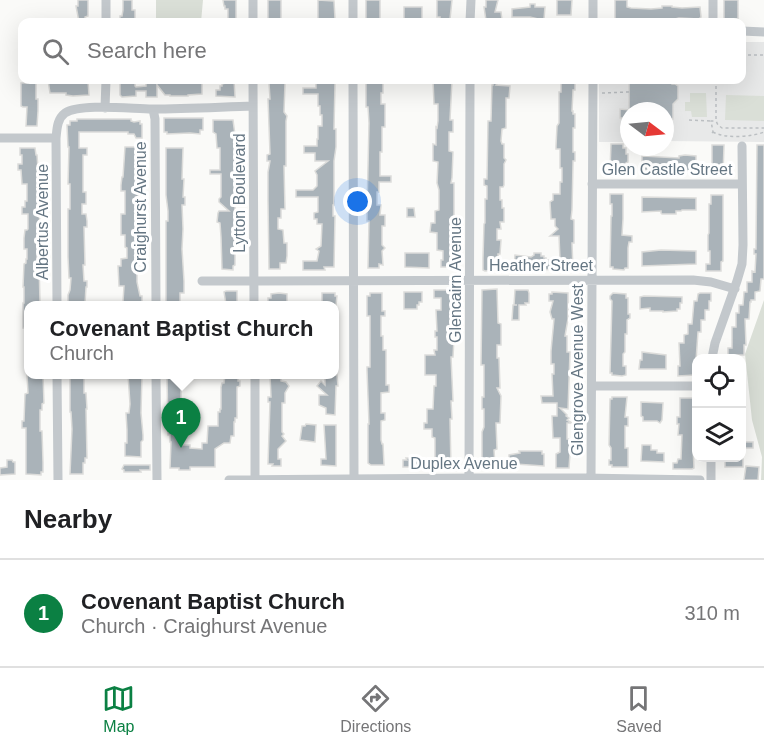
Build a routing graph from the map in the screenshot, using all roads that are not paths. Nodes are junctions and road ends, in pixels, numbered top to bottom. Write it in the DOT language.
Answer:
graph roads {
  1 [pos="106,0"];
  2 [pos="253,0"];
  3 [pos="353,0"];
  4 [pos="471,0"];
  5 [pos="593,0"];
  6 [pos="713,0"];
  7 [pos="106,18"];
  8 [pos="253,18"];
  9 [pos="353,18"];
  10 [pos="470,18"];
  11 [pos="593,18"];
  12 [pos="713,18"];
  13 [pos="746,31"];
  14 [pos="764,32"];
  15 [pos="106,84"];
  16 [pos="253,84"];
  17 [pos="353,84"];
  18 [pos="470,84"];
  19 [pos="593,84"];
  20 [pos="254,106"];
  21 [pos="105,108"];
  22 [pos="153,109"];
  23 [pos="0,138"];
  24 [pos="56,138"];
  25 [pos="742,146"];
  26 [pos="592,183"];
  27 [pos="742,184"];
  28 [pos="470,280"];
  29 [pos="592,280"];
  30 [pos="202,281"];
  31 [pos="254,281"];
  32 [pos="354,281"];
  33 [pos="735,289"];
  34 [pos="57,301"];
  35 [pos="156,301"];
  36 [pos="254,301"];
  37 [pos="713,354"];
  38 [pos="57,379"];
  39 [pos="156,379"];
  40 [pos="255,379"];
  41 [pos="592,386"];
  42 [pos="692,386"];
  43 [pos="711,462"];
  44 [pos="354,479"];
  45 [pos="469,479"];
  46 [pos="591,479"];
  47 [pos="58,480"];
  48 [pos="157,480"];
  49 [pos="229,480"];
  50 [pos="255,480"];
  51 [pos="700,480"];
  52 [pos="711,480"];
  1 -- 7 [label="street"];
  2 -- 8 [label="street"];
  3 -- 9 [label="street"];
  4 -- 10 [label="street"];
  5 -- 11 [label="street"];
  6 -- 12 [label="street"];
  13 -- 14 [label="street"];
  15 -- 21 [label="street"];
  16 -- 20 [label="street, Lytton Boulevard"];
  17 -- 32 [label="street"];
  18 -- 28 [label="street, Glencairn Avenue"];
  19 -- 26 [label="street, Glengrove Avenue West"];
  20 -- 22 [label="street"];
  20 -- 31 [label="street, Lytton Boulevard"];
  21 -- 22 [label="street"];
  21 -- 24 [label="street"];
  22 -- 35 [label="street, Craighurst Avenue"];
  23 -- 24 [label="street"];
  24 -- 34 [label="street, Albertus Avenue"];
  25 -- 27 [label="street"];
  26 -- 27 [label="street, Glen Castle Street"];
  26 -- 29 [label="street, Glengrove Avenue West"];
  27 -- 33 [label="street"];
  28 -- 29 [label="street, Heather Street"];
  28 -- 32 [label="street, Heather Street"];
  28 -- 45 [label="street, Glencairn Avenue"];
  29 -- 33 [label="street, Heather Street"];
  29 -- 41 [label="street, Glengrove Avenue West"];
  30 -- 31 [label="street, Heather Street"];
  31 -- 32 [label="street, Heather Street"];
  31 -- 36 [label="street, Lytton Boulevard"];
  32 -- 44 [label="street"];
  33 -- 37 [label="street"];
  38 -- 47 [label="street"];
  39 -- 48 [label="street"];
  40 -- 50 [label="street"];
  41 -- 42 [label="street"];
  41 -- 46 [label="street, Glengrove Avenue West"];
  43 -- 52 [label="street"];
  44 -- 45 [label="street, Duplex Avenue"];
  44 -- 50 [label="street, Duplex Avenue"];
  45 -- 46 [label="street, Duplex Avenue"];
  46 -- 51 [label="street, Duplex Avenue"];
  49 -- 50 [label="street, Duplex Avenue"];
}
